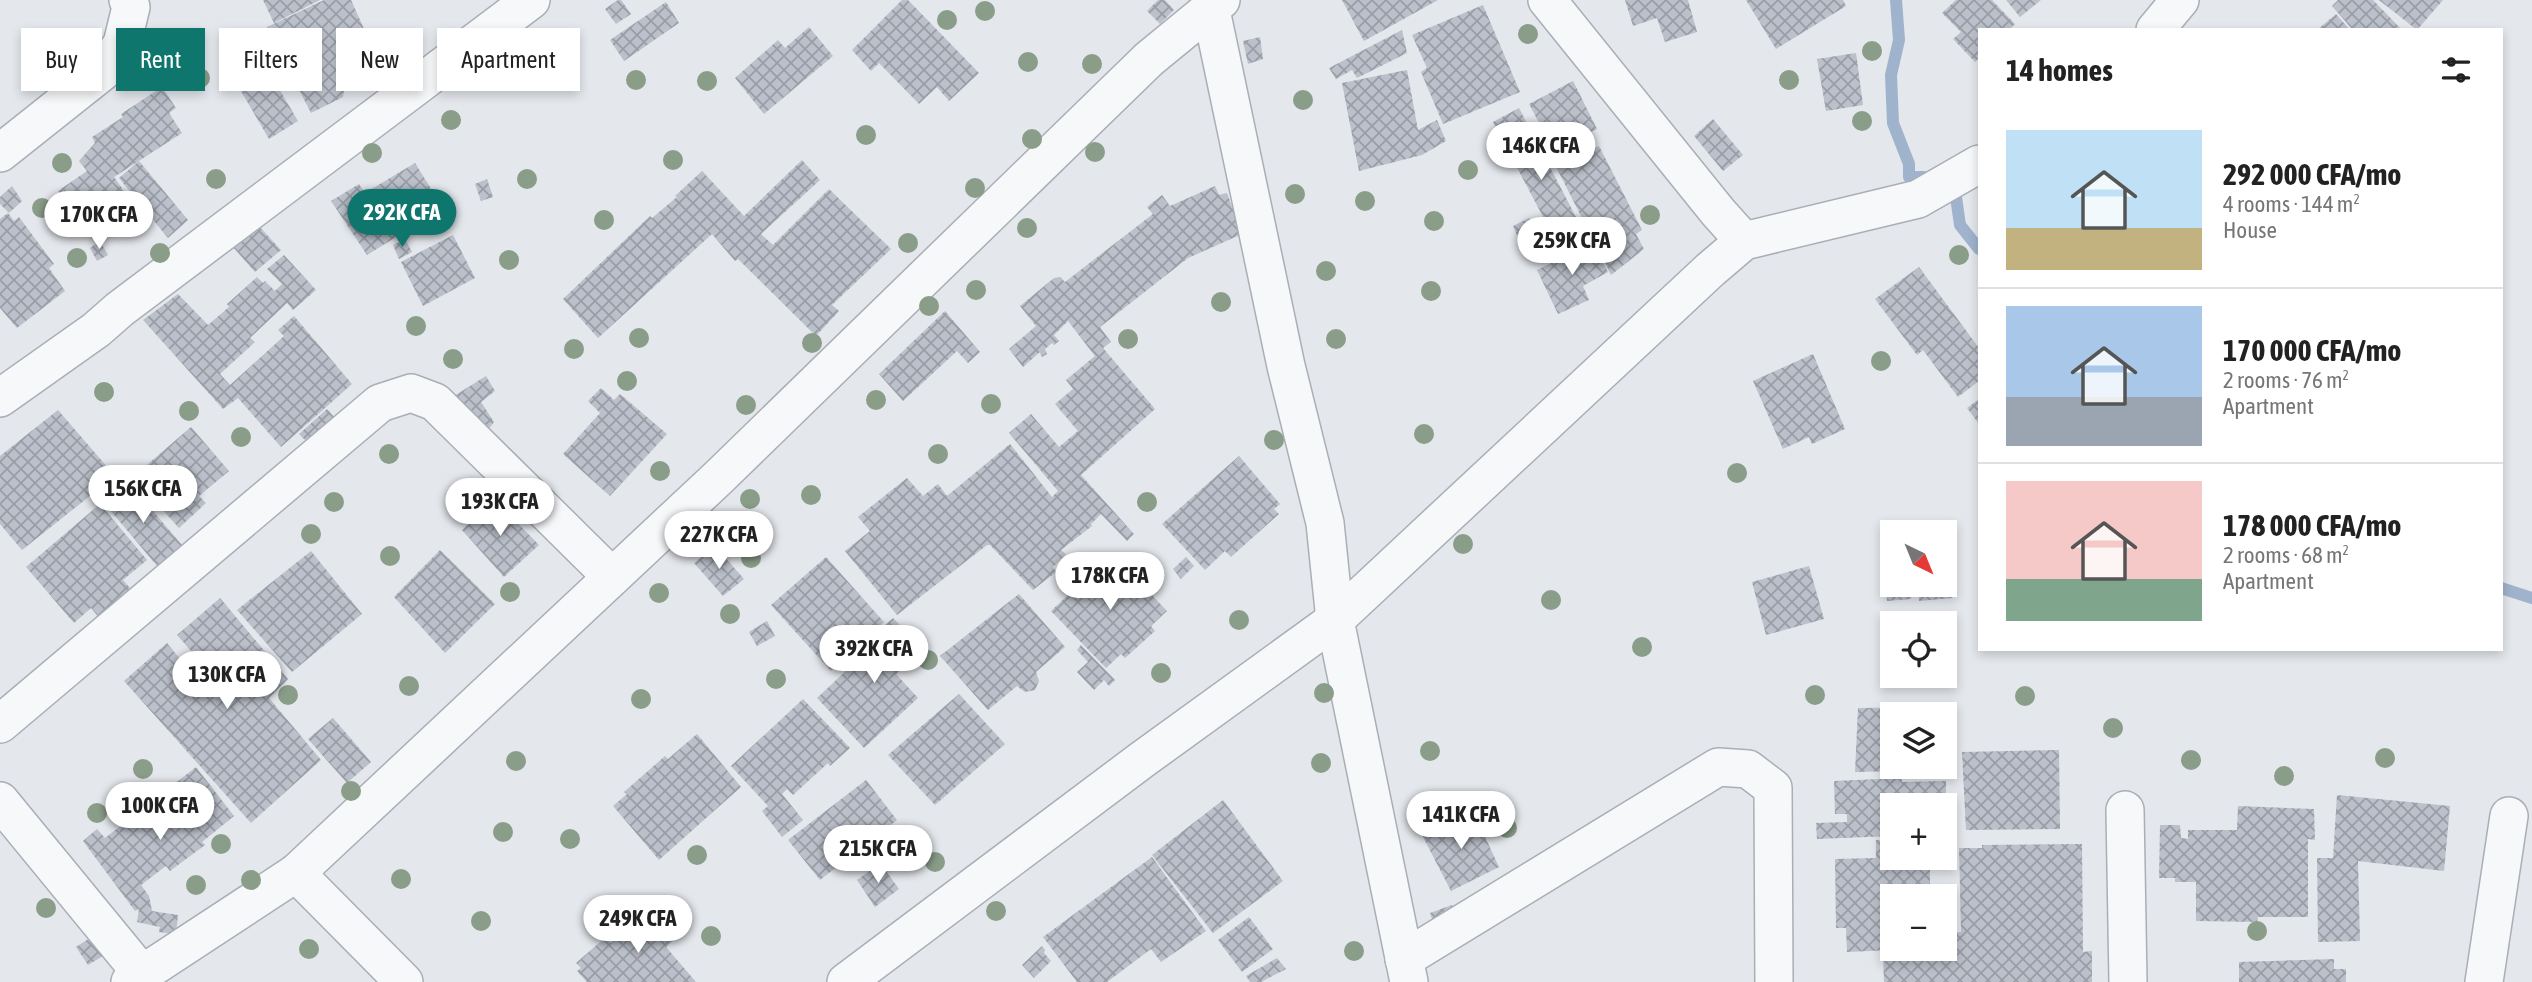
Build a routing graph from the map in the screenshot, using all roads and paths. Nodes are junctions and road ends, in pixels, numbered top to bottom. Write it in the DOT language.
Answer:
graph roads {
  1 [pos="128,0"];
  2 [pos="531,0"];
  3 [pos="1546,0"];
  4 [pos="2180,0"];
  5 [pos="1216,5"];
  6 [pos="2157,28"];
  7 [pos="0,153"];
  8 [pos="1978,165"];
  9 [pos="1744,240"];
  10 [pos="0,398"];
  11 [pos="612,577"];
  12 [pos="1335,620"];
  13 [pos="0,724"];
  14 [pos="0,801"];
  15 [pos="2125,810"];
  16 [pos="2509,816"];
  17 [pos="296,873"];
  18 [pos="1406,971"];
  19 [pos="136,978"];
  20 [pos="404,982"];
  21 [pos="846,982"];
  22 [pos="1774,982"];
  23 [pos="2128,982"];
  24 [pos="2484,982"];
  1 -- 7 [label="street"];
  2 -- 10 [label="street"];
  3 -- 9 [label="street"];
  4 -- 6 [label="street"];
  5 -- 11 [label="street"];
  5 -- 12 [label="street"];
  8 -- 9 [label="street"];
  9 -- 12 [label="street"];
  11 -- 13 [label="street"];
  11 -- 17 [label="street"];
  12 -- 18 [label="street"];
  12 -- 21 [label="street"];
  14 -- 19 [label="street"];
  15 -- 23 [label="street"];
  16 -- 24 [label="street"];
  17 -- 19 [label="street"];
  17 -- 20 [label="street"];
  18 -- 22 [label="street"];
}
